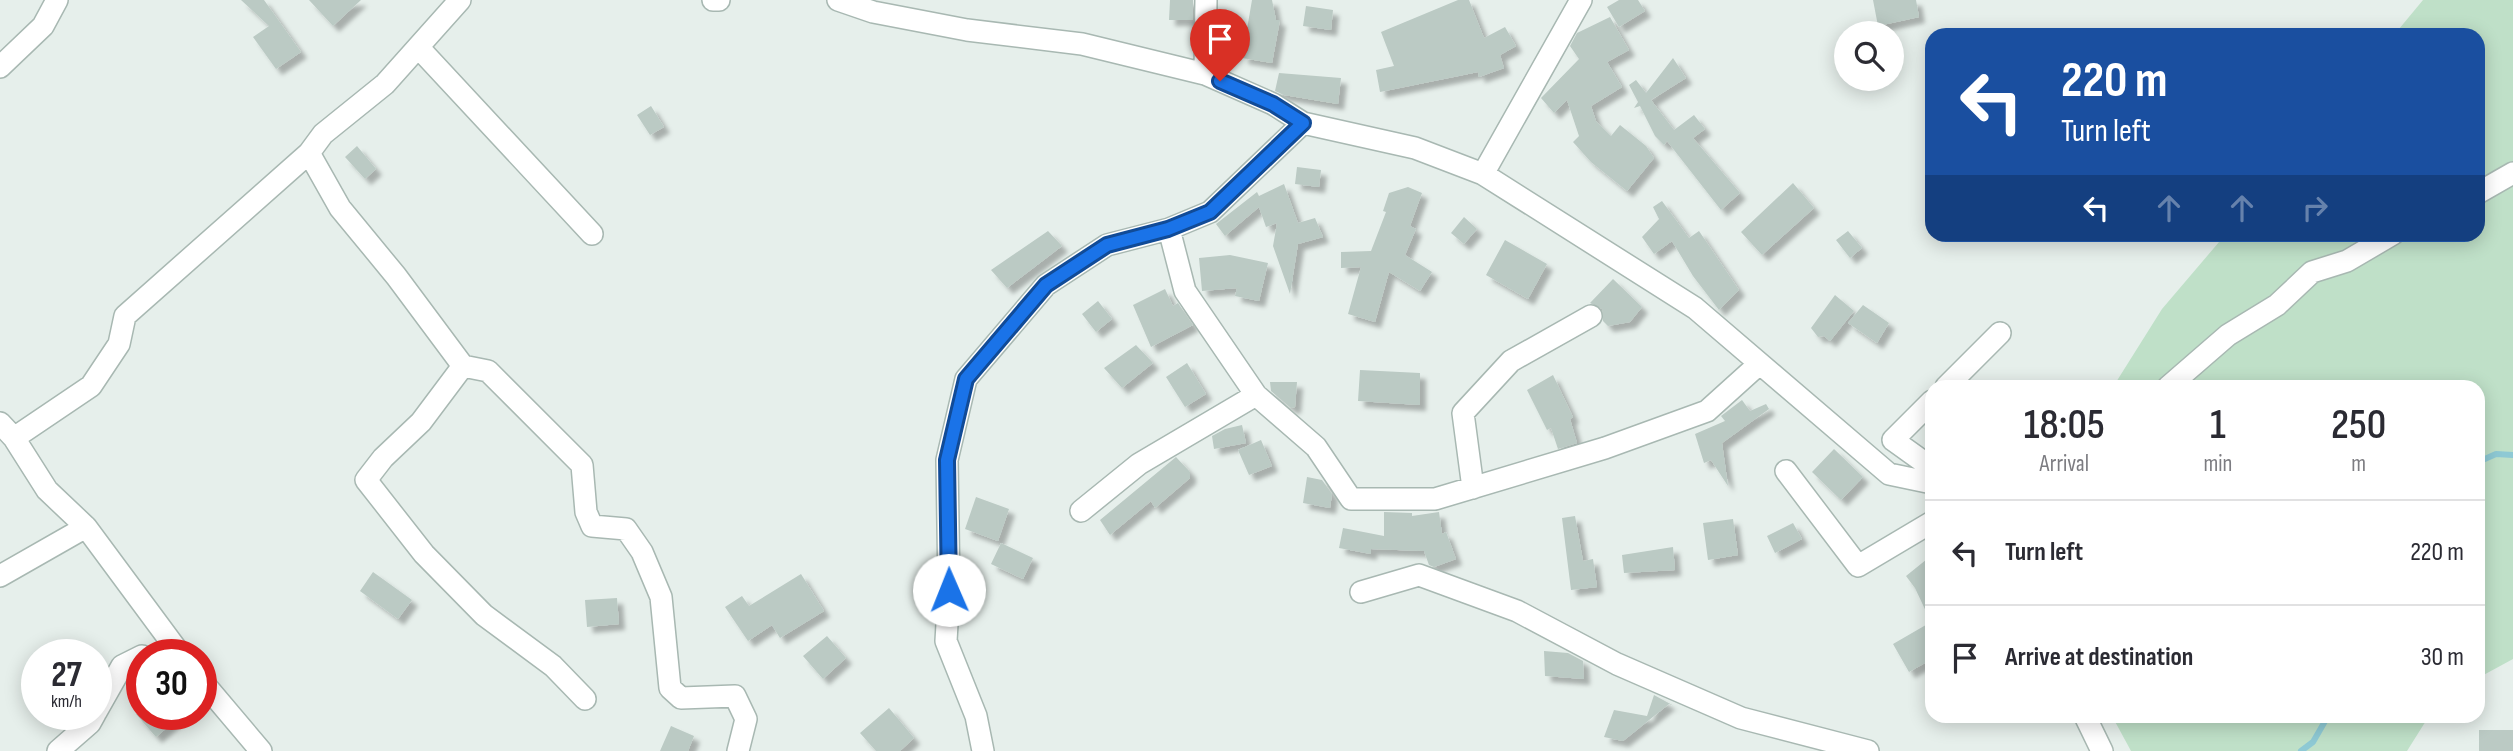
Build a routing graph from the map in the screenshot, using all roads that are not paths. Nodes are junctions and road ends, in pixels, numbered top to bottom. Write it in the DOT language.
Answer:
graph roads {
  1 [pos="57,0"];
  2 [pos="460,0"];
  3 [pos="713,0"];
  4 [pos="719,0"];
  5 [pos="838,0"];
  6 [pos="1206,0"];
  7 [pos="1581,0"];
  8 [pos="418,47"];
  9 [pos="0,67"];
  10 [pos="1205,74"];
  11 [pos="1303,123"];
  12 [pos="309,153"];
  13 [pos="2513,173"];
  14 [pos="1483,174"];
  15 [pos="2485,189"];
  16 [pos="1168,229"];
  17 [pos="592,234"];
  18 [pos="2379,242"];
  19 [pos="1591,316"];
  20 [pos="2000,333"];
  21 [pos="1758,365"];
  22 [pos="463,366"];
  23 [pos="1953,380"];
  24 [pos="2176,380"];
  25 [pos="1256,395"];
  26 [pos="1925,408"];
  27 [pos="7,430"];
  28 [pos="1925,463"];
  29 [pos="1786,471"];
  30 [pos="1925,482"];
  31 [pos="1473,488"];
  32 [pos="1081,511"];
  33 [pos="1925,526"];
  34 [pos="86,527"];
  35 [pos="0,576"];
  36 [pos="1361,592"];
  37 [pos="168,639"];
  38 [pos="126,664"];
  39 [pos="112,684"];
  40 [pos="217,699"];
  41 [pos="586,699"];
  42 [pos="2088,723"];
  43 [pos="82,730"];
  44 [pos="58,751"];
  45 [pos="261,751"];
  46 [pos="738,751"];
  47 [pos="983,751"];
  48 [pos="1868,751"];
  49 [pos="2102,751"];
  1 -- 9 [label="street"];
  2 -- 8 [label="street"];
  3 -- 4 [label="street"];
  5 -- 10 [label="street"];
  6 -- 10 [label="street"];
  7 -- 14 [label="street"];
  8 -- 12 [label="street"];
  8 -- 17 [label="street"];
  10 -- 11 [label="street"];
  11 -- 14 [label="street"];
  11 -- 16 [label="street"];
  12 -- 22 [label="street"];
  12 -- 27 [label="street"];
  13 -- 15 [label="street"];
  14 -- 21 [label="street"];
  16 -- 25 [label="street"];
  16 -- 47 [label="street"];
  18 -- 24 [label="street"];
  19 -- 31 [label="street"];
  20 -- 23 [label="street"];
  21 -- 30 [label="street"];
  21 -- 31 [label="street"];
  22 -- 41 [label="street"];
  22 -- 46 [label="street"];
  25 -- 31 [label="street"];
  25 -- 32 [label="street"];
  26 -- 28 [label="street"];
  27 -- 34 [label="street"];
  29 -- 33 [label="street"];
  34 -- 35 [label="street"];
  34 -- 37 [label="street"];
  36 -- 48 [label="street"];
  38 -- 39 [label="street"];
  40 -- 45 [label="street"];
  42 -- 49 [label="street"];
  43 -- 44 [label="street"];
}
